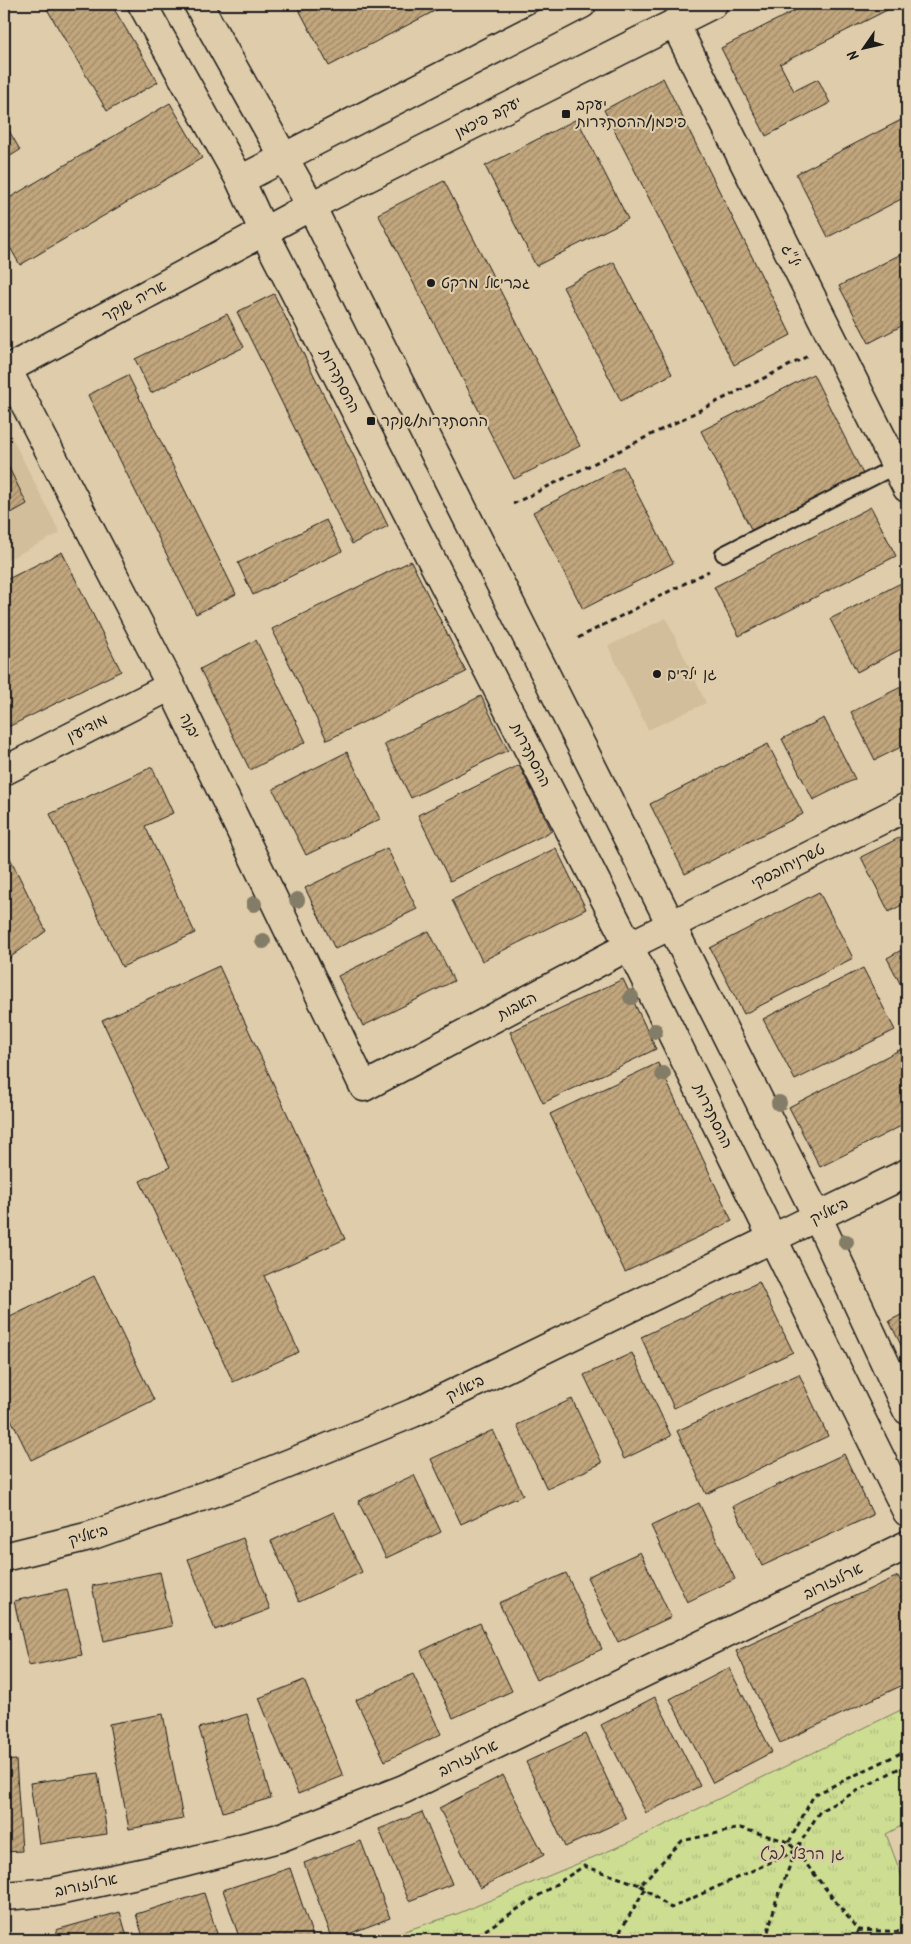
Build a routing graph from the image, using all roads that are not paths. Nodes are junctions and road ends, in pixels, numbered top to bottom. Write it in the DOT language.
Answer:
graph roads {
  1 [pos="142,4"];
  2 [pos="198,4"];
  3 [pos="582,4"];
  4 [pos="713,4"];
  5 [pos="675,24"];
  6 [pos="283,156"];
  7 [pos="240,180"];
  8 [pos="311,206"];
  9 [pos="264,232"];
  10 [pos="5,370"];
  11 [pos="902,477"];
  12 [pos="723,554"];
  13 [pos="171,686"];
  14 [pos="4,771"];
  15 [pos="907,807"];
  16 [pos="670,926"];
  17 [pos="629,946"];
  18 [pos="364,1088"];
  19 [pos="907,1173"];
  20 [pos="817,1216"];
  21 [pos="773,1238"];
  22 [pos="907,1410"];
  23 [pos="907,1512"];
  24 [pos="907,1545"];
  25 [pos="4,1557"];
  26 [pos="4,1896"];
  1 -- 7 [label="street, ההסתדרות"];
  2 -- 6 [label="street"];
  3 -- 6 [label="street"];
  4 -- 5 [label="street, יעקב פיכמן"];
  5 -- 8 [label="street, יעקב פיכמן"];
  5 -- 11 [label="street, יל\"ג"];
  6 -- 7 [label="street"];
  6 -- 8 [label="street"];
  7 -- 9 [label="street, ההסתדרות"];
  8 -- 9 [label="street, יעקב פיכמן"];
  8 -- 16 [label="street"];
  9 -- 10 [label="street, אריה שנקר"];
  9 -- 17 [label="street, ההסתדרות"];
  10 -- 13 [label="street, יבנה"];
  11 -- 12 [label="lane"];
  13 -- 14 [label="street, מודיעין"];
  13 -- 18 [label="street, יבנה"];
  15 -- 16 [label="street, טשרניחובסקי"];
  16 -- 17 [label="street, האבות"];
  16 -- 20 [label="street"];
  17 -- 18 [label="street, האבות"];
  17 -- 21 [label="street, ההסתדרות"];
  19 -- 20 [label="street, ביאליק"];
  20 -- 21 [label="street, ביאליק"];
  20 -- 22 [label="street"];
  21 -- 23 [label="street, ההסתדרות"];
  21 -- 25 [label="street, ביאליק"];
  24 -- 26 [label="street, ארלוזורוב"];
}
